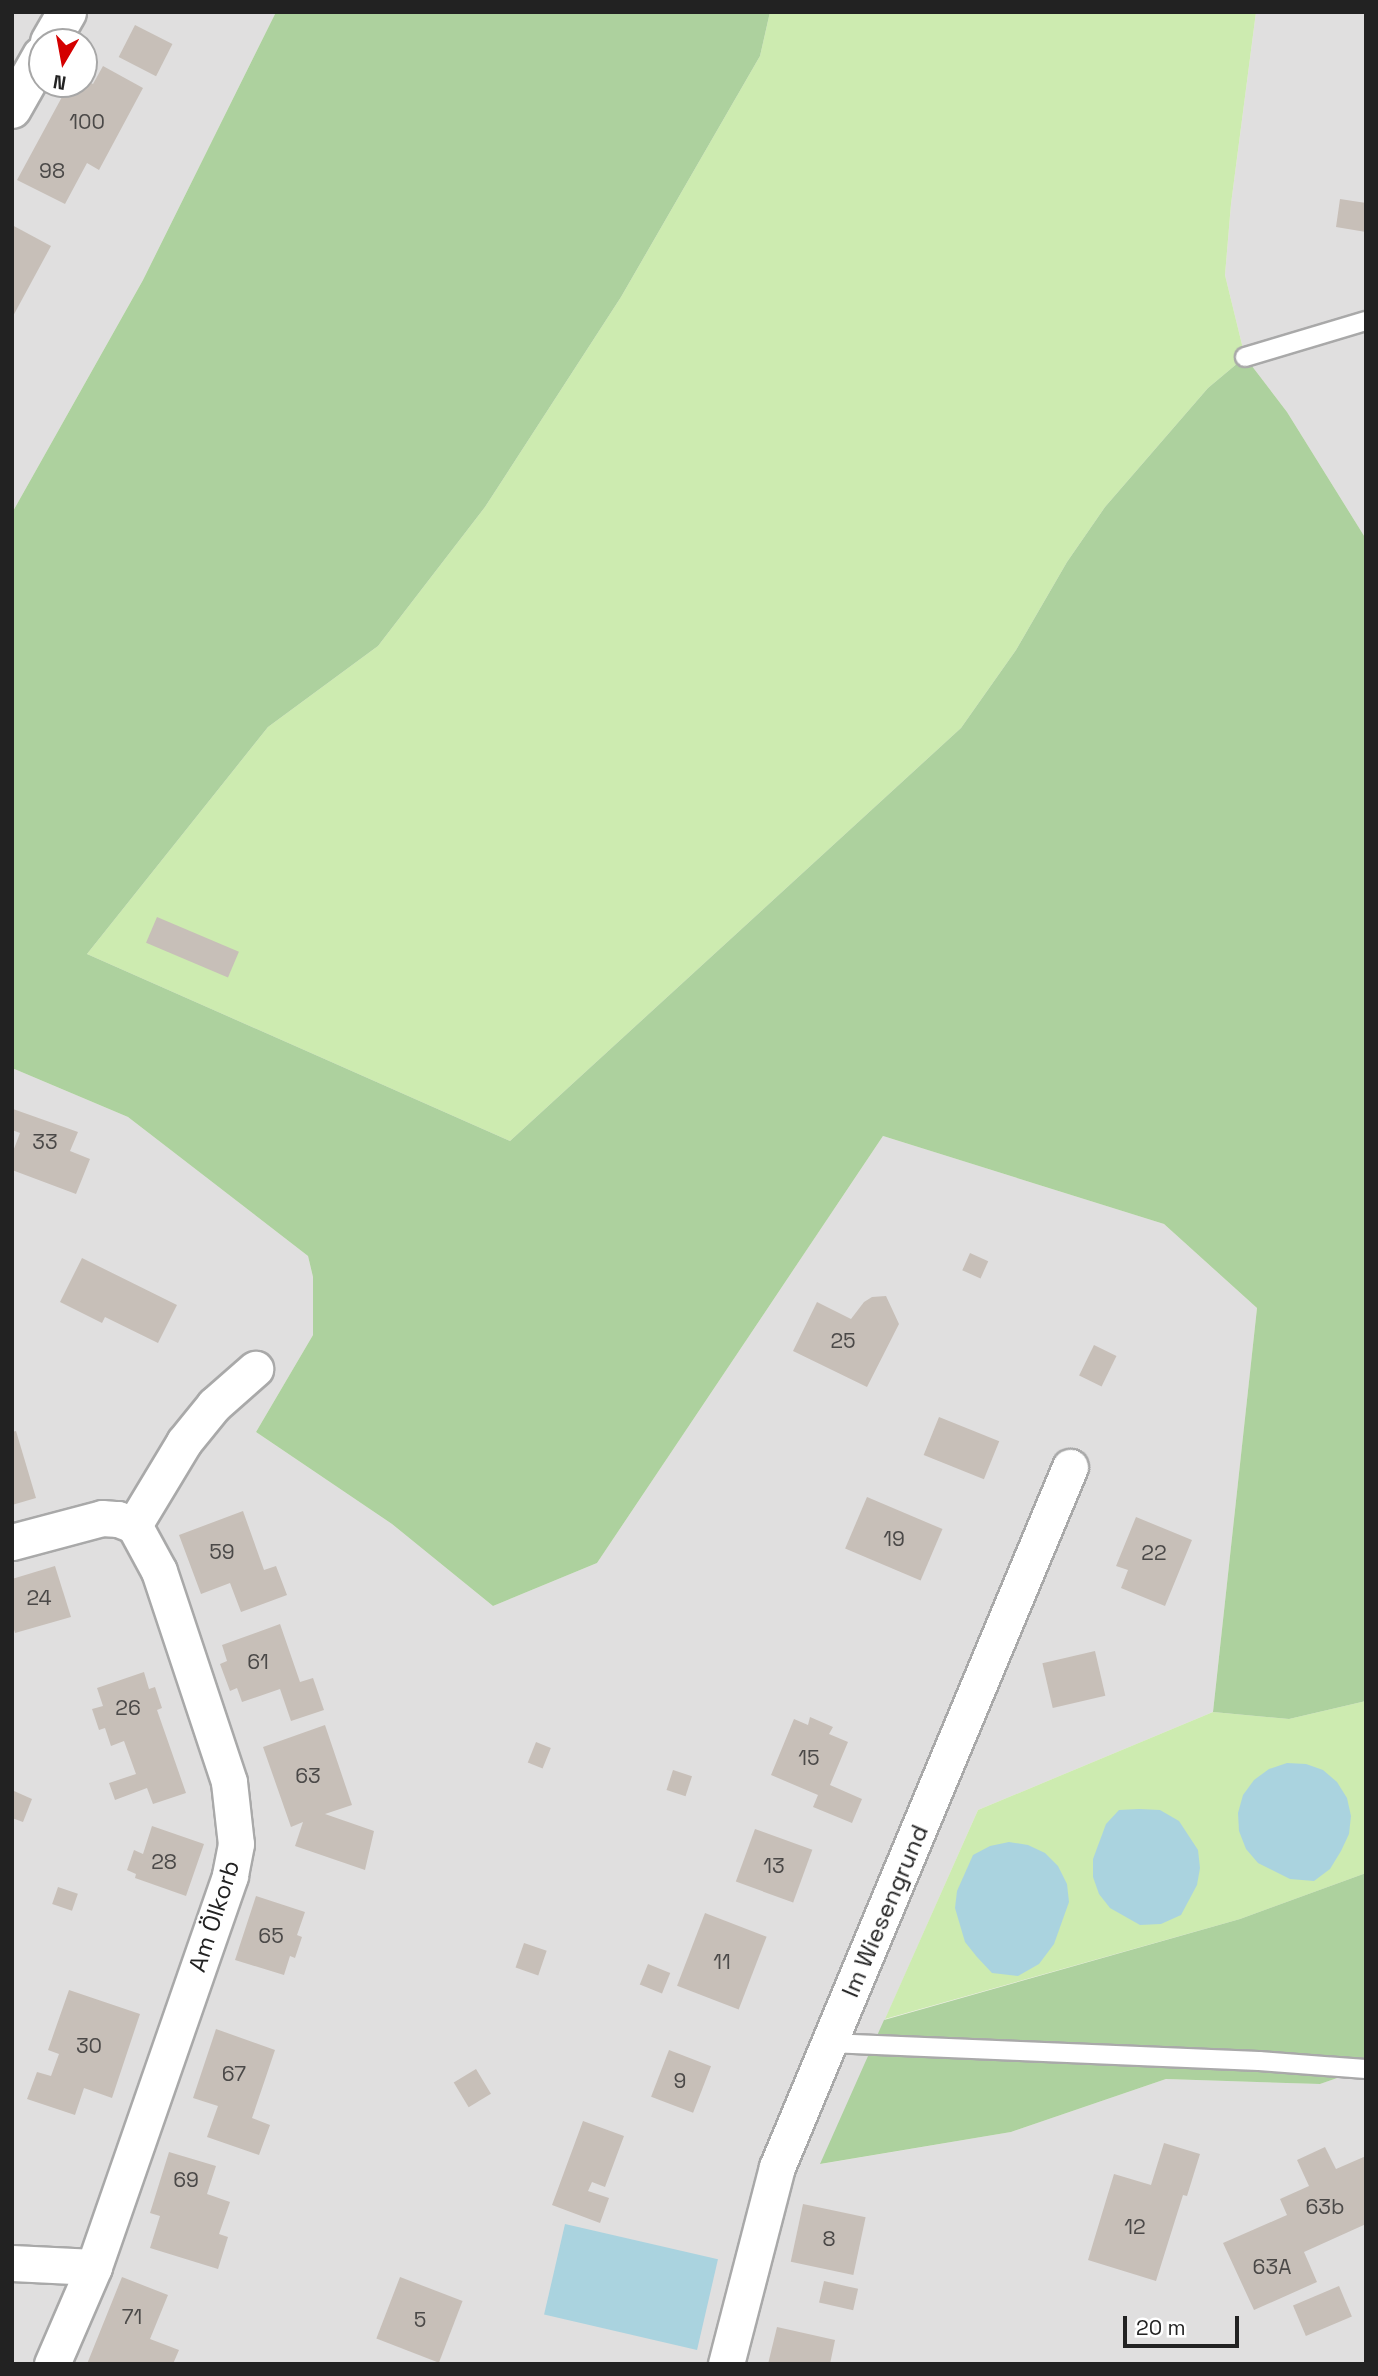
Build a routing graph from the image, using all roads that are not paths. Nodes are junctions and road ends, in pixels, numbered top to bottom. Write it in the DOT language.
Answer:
graph roads {
  1 [pos="67,12"];
  2 [pos="58,28"];
  3 [pos="28,79"];
  4 [pos="13,104"];
  5 [pos="1366,321"];
  6 [pos="1245,357"];
  7 [pos="255,1369"];
  8 [pos="1070,1467"];
  9 [pos="134,1525"];
  10 [pos="12,1542"];
  11 [pos="829,2043"];
  12 [pos="1366,2069"];
  13 [pos="12,2263"];
  14 [pos="93,2267"];
  15 [pos="52,2364"];
  16 [pos="726,2364"];
  1 -- 2 [label="street"];
  3 -- 4 [label="street"];
  5 -- 6 [label="lane"];
  7 -- 9 [label="street"];
  8 -- 11 [label="street, Im Wiesengrund"];
  9 -- 10 [label="street"];
  9 -- 14 [label="street, Am Ölkorb"];
  11 -- 12 [label="lane"];
  11 -- 16 [label="street, Im Wiesengrund"];
  13 -- 14 [label="street"];
  14 -- 15 [label="street, Am Ölkorb"];
}
